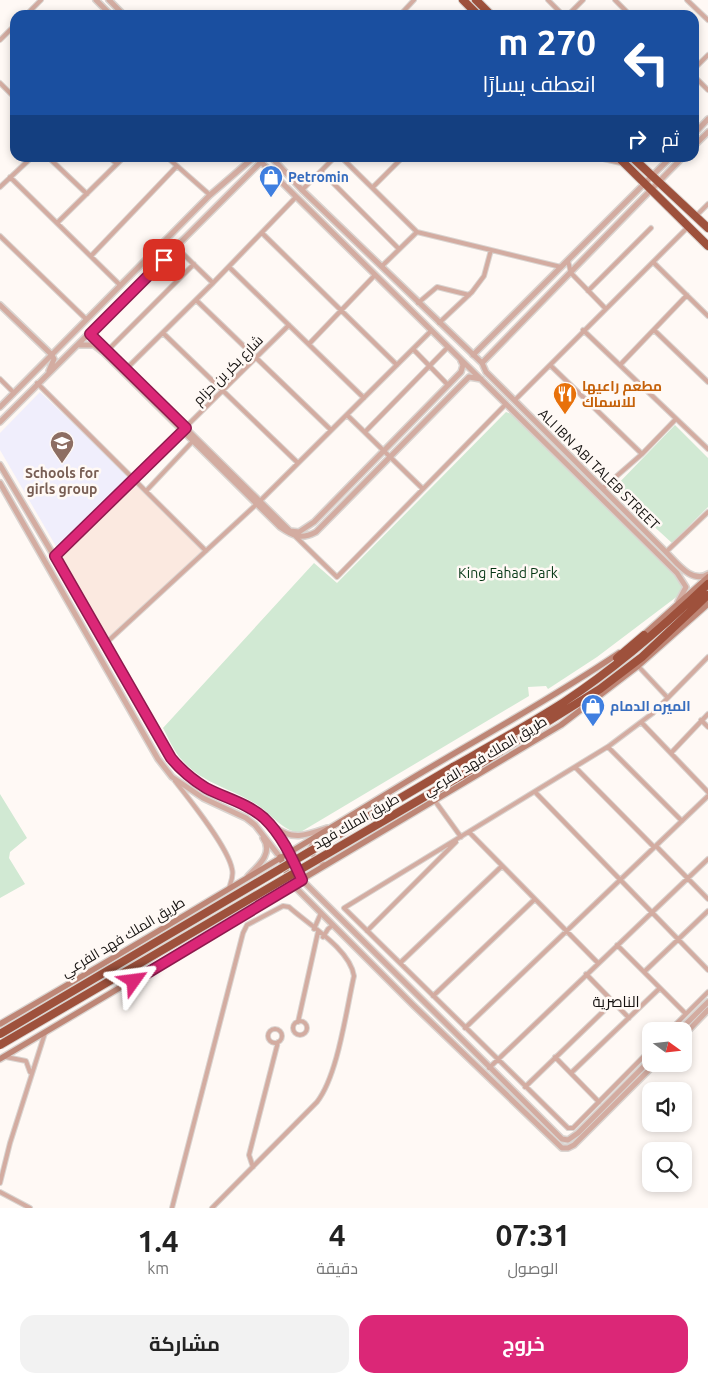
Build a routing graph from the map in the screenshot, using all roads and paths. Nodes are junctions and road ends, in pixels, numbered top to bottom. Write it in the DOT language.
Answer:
graph roads {
  1 [pos="32,0"];
  2 [pos="41,0"];
  3 [pos="96,0"];
  4 [pos="110,0"];
  5 [pos="415,0"];
  6 [pos="463,0"];
  7 [pos="476,0"];
  8 [pos="548,0"];
  9 [pos="583,0"];
  10 [pos="615,0"];
  11 [pos="686,0"];
  12 [pos="36,5"];
  13 [pos="31,10"];
  14 [pos="106,10"];
  15 [pos="119,10"];
  16 [pos="405,10"];
  17 [pos="471,10"];
  18 [pos="486,10"];
  19 [pos="558,10"];
  20 [pos="573,10"];
  21 [pos="625,10"];
  22 [pos="697,10"];
  23 [pos="708,55"];
  24 [pos="699,64"];
  25 [pos="699,81"];
  26 [pos="0,83"];
  27 [pos="708,90"];
  28 [pos="10,93"];
  29 [pos="708,119"];
  30 [pos="699,129"];
  31 [pos="708,132"];
  32 [pos="699,141"];
  33 [pos="26,162"];
  34 [pos="53,162"];
  35 [pos="115,162"];
  36 [pos="172,162"];
  37 [pos="254,162"];
  38 [pos="255,162"];
  39 [pos="263,162"];
  40 [pos="276,162"];
  41 [pos="330,162"];
  42 [pos="346,162"];
  43 [pos="398,162"];
  44 [pos="614,162"];
  45 [pos="623,162"];
  46 [pos="637,162"];
  47 [pos="666,162"];
  48 [pos="678,162"];
  49 [pos="117,164"];
  50 [pos="626,165"];
  51 [pos="176,166"];
  52 [pos="321,171"];
  53 [pos="652,175"];
  54 [pos="10,177"];
  55 [pos="659,181"];
  56 [pos="645,183"];
  57 [pos="0,187"];
  58 [pos="373,187"];
  59 [pos="651,189"];
  60 [pos="302,190"];
  61 [pos="87,194"];
  62 [pos="210,195"];
  63 [pos="296,196"];
  64 [pos="708,204"];
  65 [pos="212,208"];
  66 [pos="696,216"];
  67 [pos="57,223"];
  68 [pos="689,226"];
  69 [pos="651,228"];
  70 [pos="708,228"];
  71 [pos="417,232"];
  72 [pos="262,233"];
  73 [pos="0,236"];
  74 [pos="708,246"];
  75 [pos="176,247"];
  76 [pos="399,249"];
  77 [pos="491,250"];
  78 [pos="91,256"];
  79 [pos="568,261"];
  80 [pos="653,262"];
  81 [pos="194,264"];
  82 [pos="382,266"];
  83 [pos="229,267"];
  84 [pos="561,267"];
  85 [pos="570,273"];
  86 [pos="375,276"];
  87 [pos="213,282"];
  88 [pos="120,285"];
  89 [pos="588,291"];
  90 [pos="469,295"];
  91 [pos="687,295"];
  92 [pos="196,300"];
  93 [pos="418,303"];
  94 [pos="0,305"];
  95 [pos="605,308"];
  96 [pos="341,311"];
  97 [pos="708,316"];
  98 [pos="86,319"];
  99 [pos="440,323"];
  100 [pos="289,325"];
  101 [pos="583,330"];
  102 [pos="654,330"];
  103 [pos="431,331"];
  104 [pos="163,333"];
  105 [pos="90,334"];
  106 [pos="309,344"];
  107 [pos="80,345"];
  108 [pos="448,347"];
  109 [pos="413,349"];
  110 [pos="108,350"];
  111 [pos="52,355"];
  112 [pos="473,355"];
  113 [pos="257,357"];
  114 [pos="460,358"];
  115 [pos="482,363"];
  116 [pos="397,365"];
  117 [pos="550,365"];
  118 [pos="620,365"];
  119 [pos="430,366"];
  120 [pos="126,368"];
  121 [pos="47,374"];
  122 [pos="0,379"];
  123 [pos="482,379"];
  124 [pos="708,382"];
  125 [pos="37,383"];
  126 [pos="448,385"];
  127 [pos="223,391"];
  128 [pos="14,392"];
  129 [pos="364,398"];
  130 [pos="515,400"];
  131 [pos="506,404"];
  132 [pos="0,407"];
  133 [pos="347,415"];
  134 [pos="675,420"];
  135 [pos="0,422"];
  136 [pos="185,430"];
  137 [pos="332,430"];
  138 [pos="365,432"];
  139 [pos="193,441"];
  140 [pos="707,448"];
  141 [pos="384,450"];
  142 [pos="642,454"];
  143 [pos="390,457"];
  144 [pos="298,463"];
  145 [pos="0,465"];
  146 [pos="135,478"];
  147 [pos="0,483"];
  148 [pos="603,488"];
  149 [pos="423,489"];
  150 [pos="146,490"];
  151 [pos="258,502"];
  152 [pos="708,512"];
  153 [pos="296,537"];
  154 [pos="206,550"];
  155 [pos="666,552"];
  156 [pos="55,556"];
  157 [pos="685,570"];
  158 [pos="679,576"];
  159 [pos="708,576"];
  160 [pos="708,584"];
  161 [pos="708,595"];
  162 [pos="708,604"];
  163 [pos="674,609"];
  164 [pos="674,627"];
  165 [pos="644,635"];
  166 [pos="106,643"];
  167 [pos="708,657"];
  168 [pos="637,667"];
  169 [pos="667,696"];
  170 [pos="564,702"];
  171 [pos="708,714"];
  172 [pos="701,720"];
  173 [pos="547,723"];
  174 [pos="642,723"];
  175 [pos="708,727"];
  176 [pos="608,747"];
  177 [pos="671,753"];
  178 [pos="575,767"];
  179 [pos="172,777"];
  180 [pos="536,793"];
  181 [pos="708,794"];
  182 [pos="435,801"];
  183 [pos="264,818"];
  184 [pos="682,821"];
  185 [pos="337,824"];
  186 [pos="255,825"];
  187 [pos="468,832"];
  188 [pos="462,836"];
  189 [pos="315,838"];
  190 [pos="655,846"];
  191 [pos="289,852"];
  192 [pos="280,857"];
  193 [pos="708,859"];
  194 [pos="326,865"];
  195 [pos="502,866"];
  196 [pos="688,878"];
  197 [pos="245,879"];
  198 [pos="621,879"];
  199 [pos="302,880"];
  200 [pos="293,885"];
  201 [pos="229,888"];
  202 [pos="534,899"];
  203 [pos="708,899"];
  204 [pos="708,910"];
  205 [pos="652,912"];
  206 [pos="321,913"];
  207 [pos="333,925"];
  208 [pos="314,929"];
  209 [pos="367,931"];
  210 [pos="566,931"];
  211 [pos="318,932"];
  212 [pos="323,937"];
  213 [pos="677,940"];
  214 [pos="617,945"];
  215 [pos="400,963"];
  216 [pos="598,963"];
  217 [pos="708,970"];
  218 [pos="644,972"];
  219 [pos="586,974"];
  220 [pos="660,988"];
  221 [pos="708,992"];
  222 [pos="433,996"];
  223 [pos="613,1002"];
  224 [pos="708,1002"];
  225 [pos="708,1010"];
  226 [pos="686,1014"];
  227 [pos="629,1018"];
  228 [pos="298,1022"];
  229 [pos="678,1022"];
  230 [pos="688,1022"];
  231 [pos="0,1024"];
  232 [pos="692,1027"];
  233 [pos="466,1028"];
  234 [pos="45,1033"];
  235 [pos="0,1034"];
  236 [pos="278,1042"];
  237 [pos="0,1046"];
  238 [pos="555,1057"];
  239 [pos="1,1058"];
  240 [pos="642,1058"];
  241 [pos="498,1060"];
  242 [pos="489,1068"];
  243 [pos="642,1069"];
  244 [pos="647,1072"];
  245 [pos="571,1073"];
  246 [pos="31,1075"];
  247 [pos="525,1086"];
  248 [pos="600,1102"];
  249 [pos="253,1167"];
  250 [pos="0,1183"];
  251 [pos="0,1192"];
  252 [pos="30,1208"];
  253 [pos="172,1208"];
  254 [pos="212,1208"];
  1 -- 12 [label="street"];
  2 -- 12 [label="street"];
  3 -- 14 [label="street"];
  4 -- 15 [label="street"];
  5 -- 16 [label="street"];
  6 -- 17 [label="highway"];
  7 -- 18 [label="highway"];
  8 -- 19 [label="street"];
  9 -- 20 [label="street"];
  10 -- 21 [label="street"];
  11 -- 22 [label="street"];
  12 -- 13 [label="street"];
  23 -- 24 [label="street"];
  25 -- 27 [label="street"];
  26 -- 28 [label="street"];
  29 -- 30 [label="street"];
  31 -- 32 [label="street"];
  33 -- 54 [label="street"];
  34 -- 61 [label="street"];
  35 -- 49 [label="street"];
  36 -- 51 [label="street"];
  37 -- 62 [label="street"];
  38 -- 65 [label="street"];
  39 -- 63 [label="street, ALI IBN ABI TALEB STREET"];
  40 -- 60 [label="street"];
  41 -- 52 [label="street"];
  42 -- 58 [label="street"];
  43 -- 58 [label="street"];
  44 -- 50 [label="street"];
  45 -- 50 [label="highway"];
  46 -- 53 [label="highway"];
  47 -- 53 [label="street"];
  48 -- 55 [label="street"];
  49 -- 61 [label="street"];
  50 -- 56 [label="highway"];
  51 -- 62 [label="street"];
  51 -- 78 [label="street"];
  52 -- 60 [label="street"];
  52 -- 76 [label="street"];
  53 -- 55 [label="highway"];
  53 -- 56 [label="street"];
  54 -- 57 [label="street"];
  54 -- 67 [label="street"];
  55 -- 59 [label="street"];
  55 -- 66 [label="highway"];
  56 -- 59 [label="highway"];
  56 -- 79 [label="street"];
  58 -- 71 [label="street"];
  59 -- 68 [label="highway"];
  59 -- 85 [label="street"];
  60 -- 82 [label="street"];
  61 -- 67 [label="street"];
  62 -- 65 [label="street"];
  62 -- 88 [label="street"];
  63 -- 72 [label="street"];
  63 -- 86 [label="street, ALI IBN ABI TALEB STREET"];
  64 -- 66 [label="street"];
  65 -- 75 [label="street"];
  66 -- 70 [label="highway"];
  67 -- 78 [label="street"];
  68 -- 74 [label="highway"];
  68 -- 80 [label="street"];
  69 -- 89 [label="street"];
  71 -- 76 [label="street"];
  71 -- 77 [label="street"];
  72 -- 83 [label="street"];
  72 -- 96 [label="street"];
  73 -- 98 [label="street"];
  75 -- 81 [label="street"];
  75 -- 105 [label="street"];
  76 -- 82 [label="street"];
  77 -- 84 [label="street"];
  77 -- 90 [label="street"];
  78 -- 88 [label="street"];
  79 -- 84 [label="street"];
  79 -- 85 [label="street"];
  80 -- 91 [label="street"];
  80 -- 95 [label="street"];
  81 -- 87 [label="street"];
  81 -- 110 [label="street"];
  82 -- 93 [label="street"];
  83 -- 87 [label="street"];
  83 -- 100 [label="street"];
  84 -- 112 [label="street"];
  85 -- 89 [label="street"];
  85 -- 115 [label="street"];
  86 -- 96 [label="street"];
  86 -- 103 [label="street, ALI IBN ABI TALEB STREET"];
  87 -- 92 [label="street"];
  88 -- 98 [label="street"];
  89 -- 95 [label="street"];
  90 -- 93 [label="street"];
  90 -- 99 [label="street"];
  91 -- 97 [label="street"];
  91 -- 102 [label="street"];
  92 -- 104 [label="street"];
  92 -- 113 [label="street"];
  93 -- 99 [label="street"];
  94 -- 111 [label="street"];
  95 -- 101 [label="street"];
  96 -- 106 [label="street"];
  96 -- 116 [label="street"];
  98 -- 111 [label="street"];
  99 -- 112 [label="street"];
  100 -- 106 [label="street"];
  100 -- 113 [label="street, شارع بكر بن حزام"];
  101 -- 117 [label="street"];
  101 -- 118 [label="street"];
  102 -- 118 [label="street"];
  102 -- 124 [label="street"];
  103 -- 108 [label="street, ALI IBN ABI TALEB STREET"];
  103 -- 109 [label="street"];
  104 -- 120 [label="street"];
  104 -- 127 [label="street"];
  105 -- 107 [label="street"];
  105 -- 110 [label="street"];
  106 -- 129 [label="street"];
  107 -- 121 [label="street"];
  107 -- 136 [label="street"];
  108 -- 114 [label="street, ALI IBN ABI TALEB STREET"];
  108 -- 119 [label="street"];
  109 -- 116 [label="street"];
  109 -- 119 [label="street"];
  110 -- 120 [label="street"];
  111 -- 121 [label="street"];
  111 -- 128 [label="street"];
  112 -- 115 [label="street, ALI IBN ABI TALEB STREET"];
  113 -- 127 [label="street, شارع بكر بن حزام"];
  113 -- 137 [label="street"];
  114 -- 123 [label="street, ALI IBN ABI TALEB STREET"];
  114 -- 126 [label="street"];
  115 -- 130 [label="street, ALI IBN ABI TALEB STREET"];
  116 -- 129 [label="street"];
  117 -- 130 [label="street"];
  117 -- 142 [label="street"];
  118 -- 134 [label="street"];
  119 -- 126 [label="street"];
  119 -- 138 [label="street"];
  120 -- 136 [label="street"];
  121 -- 125 [label="street"];
  122 -- 128 [label="street"];
  123 -- 131 [label="street, ALI IBN ABI TALEB STREET"];
  123 -- 143 [label="street"];
  125 -- 135 [label="street"];
  125 -- 146 [label="street"];
  126 -- 141 [label="street"];
  127 -- 136 [label="street, شارع بكر بن حزام"];
  127 -- 144 [label="street"];
  128 -- 132 [label="street"];
  129 -- 133 [label="street"];
  130 -- 148 [label="street, ALI IBN ABI TALEB STREET"];
  131 -- 149 [label="street"];
  131 -- 158 [label="street, ALI IBN ABI TALEB STREET"];
  133 -- 137 [label="street"];
  133 -- 138 [label="street"];
  134 -- 140 [label="street"];
  134 -- 142 [label="street"];
  136 -- 139 [label="street"];
  136 -- 146 [label="street, شارع بكر بن حزام"];
  136 -- 151 [label="street"];
  137 -- 144 [label="street"];
  138 -- 141 [label="street"];
  139 -- 150 [label="street"];
  139 -- 151 [label="street"];
  141 -- 143 [label="street"];
  141 -- 151 [label="street"];
  142 -- 148 [label="street"];
  143 -- 149 [label="street"];
  143 -- 153 [label="street"];
  144 -- 151 [label="street"];
  145 -- 156 [label="street"];
  146 -- 150 [label="street"];
  146 -- 156 [label="street, شارع بكر بن حزام"];
  147 -- 179 [label="street"];
  148 -- 155 [label="street, ALI IBN ABI TALEB STREET"];
  149 -- 153 [label="street"];
  150 -- 154 [label="street"];
  151 -- 153 [label="street"];
  151 -- 154 [label="street"];
  152 -- 155 [label="street"];
  154 -- 166 [label="street"];
  155 -- 157 [label="street, ALI IBN ABI TALEB STREET"];
  156 -- 166 [label="street"];
  157 -- 158 [label="street"];
  157 -- 159 [label="street"];
  158 -- 163 [label="street"];
  159 -- 163 [label="main road, طريق الملك فهد الفرعي"];
  160 -- 170 [label="highway, طريق الملك فهد"];
  161 -- 164 [label="highway, طريق الملك فهد"];
  162 -- 168 [label="main road, طريق الملك فهد الفرعي"];
  163 -- 165 [label="main road, طريق الملك فهد الفرعي"];
  164 -- 168 [label="highway"];
  164 -- 173 [label="highway, طريق الملك فهد"];
  165 -- 170 [label="highway"];
  165 -- 185 [label="main road, طريق الملك فهد الفرعي"];
  166 -- 183 [label="street"];
  167 -- 169 [label="street"];
  168 -- 169 [label="street"];
  168 -- 173 [label="highway"];
  168 -- 182 [label="main road, طريق الملك فهد الفرعي"];
  169 -- 174 [label="street"];
  170 -- 235 [label="highway, طريق الملك فهد, bridge"];
  171 -- 172 [label="street"];
  172 -- 175 [label="street"];
  172 -- 177 [label="street"];
  173 -- 237 [label="highway, طريق الملك فهد, bridge"];
  174 -- 176 [label="street"];
  174 -- 177 [label="street"];
  176 -- 178 [label="street"];
  176 -- 184 [label="street"];
  177 -- 181 [label="street"];
  178 -- 180 [label="street"];
  178 -- 190 [label="street"];
  179 -- 186 [label="street"];
  179 -- 201 [label="street"];
  180 -- 187 [label="street"];
  180 -- 198 [label="street"];
  181 -- 184 [label="street"];
  182 -- 188 [label="street"];
  182 -- 194 [label="main road, طريق الملك فهد الفرعي"];
  183 -- 185 [label="street"];
  183 -- 191 [label="street"];
  184 -- 190 [label="street"];
  185 -- 189 [label="main road, طريق الملك فهد الفرعي"];
  186 -- 192 [label="street"];
  186 -- 197 [label="street"];
  187 -- 188 [label="street"];
  187 -- 195 [label="street"];
  188 -- 209 [label="street"];
  188 -- 209 [label="street"];
  189 -- 191 [label="main road, طريق الملك فهد الفرعي"];
  189 -- 194 [label="street"];
  190 -- 196 [label="street"];
  190 -- 198 [label="street"];
  191 -- 192 [label="main road, طريق الملك فهد الفرعي"];
  191 -- 199 [label="main road"];
  192 -- 197 [label="main road, طريق الملك فهد الفرعي"];
  192 -- 200 [label="main road"];
  193 -- 196 [label="street"];
  194 -- 199 [label="main road, طريق الملك فهد الفرعي"];
  195 -- 202 [label="street"];
  195 -- 215 [label="street"];
  196 -- 203 [label="street"];
  196 -- 205 [label="street"];
  197 -- 201 [label="main road, طريق الملك فهد الفرعي"];
  198 -- 205 [label="street"];
  198 -- 210 [label="street"];
  199 -- 200 [label="main road, طريق الملك فهد الفرعي"];
  199 -- 242 [label="street"];
  200 -- 206 [label="street"];
  200 -- 234 [label="main road, طريق الملك فهد الفرعي"];
  201 -- 231 [label="main road, طريق الملك فهد الفرعي"];
  202 -- 210 [label="street"];
  202 -- 222 [label="street"];
  204 -- 213 [label="street"];
  205 -- 213 [label="street"];
  205 -- 214 [label="street"];
  206 -- 207 [label="street"];
  206 -- 208 [label="street"];
  207 -- 212 [label="street"];
  207 -- 244 [label="street"];
  208 -- 211 [label="street"];
  208 -- 253 [label="street"];
  209 -- 215 [label="street"];
  210 -- 216 [label="street"];
  210 -- 233 [label="street"];
  211 -- 212 [label="street"];
  211 -- 228 [label="street"];
  212 -- 249 [label="street"];
  213 -- 217 [label="street"];
  213 -- 218 [label="street"];
  214 -- 216 [label="street"];
  214 -- 218 [label="street"];
  215 -- 222 [label="street"];
  216 -- 219 [label="street"];
  218 -- 220 [label="street"];
  219 -- 223 [label="street"];
  219 -- 241 [label="street"];
  220 -- 226 [label="street"];
  220 -- 227 [label="street"];
  221 -- 226 [label="street"];
  222 -- 233 [label="street"];
  223 -- 227 [label="street"];
  223 -- 238 [label="street"];
  224 -- 230 [label="street"];
  225 -- 232 [label="street"];
  226 -- 229 [label="street"];
  227 -- 245 [label="street"];
  233 -- 241 [label="street"];
  234 -- 239 [label="main road, طريق الملك فهد الفرعي"];
  234 -- 246 [label="street"];
  236 -- 249 [label="street"];
  238 -- 245 [label="street"];
  238 -- 247 [label="street"];
  239 -- 246 [label="street"];
  240 -- 248 [label="street"];
  241 -- 242 [label="street"];
  241 -- 247 [label="street"];
  242 -- 243 [label="street"];
  245 -- 248 [label="street"];
  246 -- 250 [label="street"];
  247 -- 248 [label="street"];
  249 -- 254 [label="street"];
  251 -- 252 [label="street"];
}
